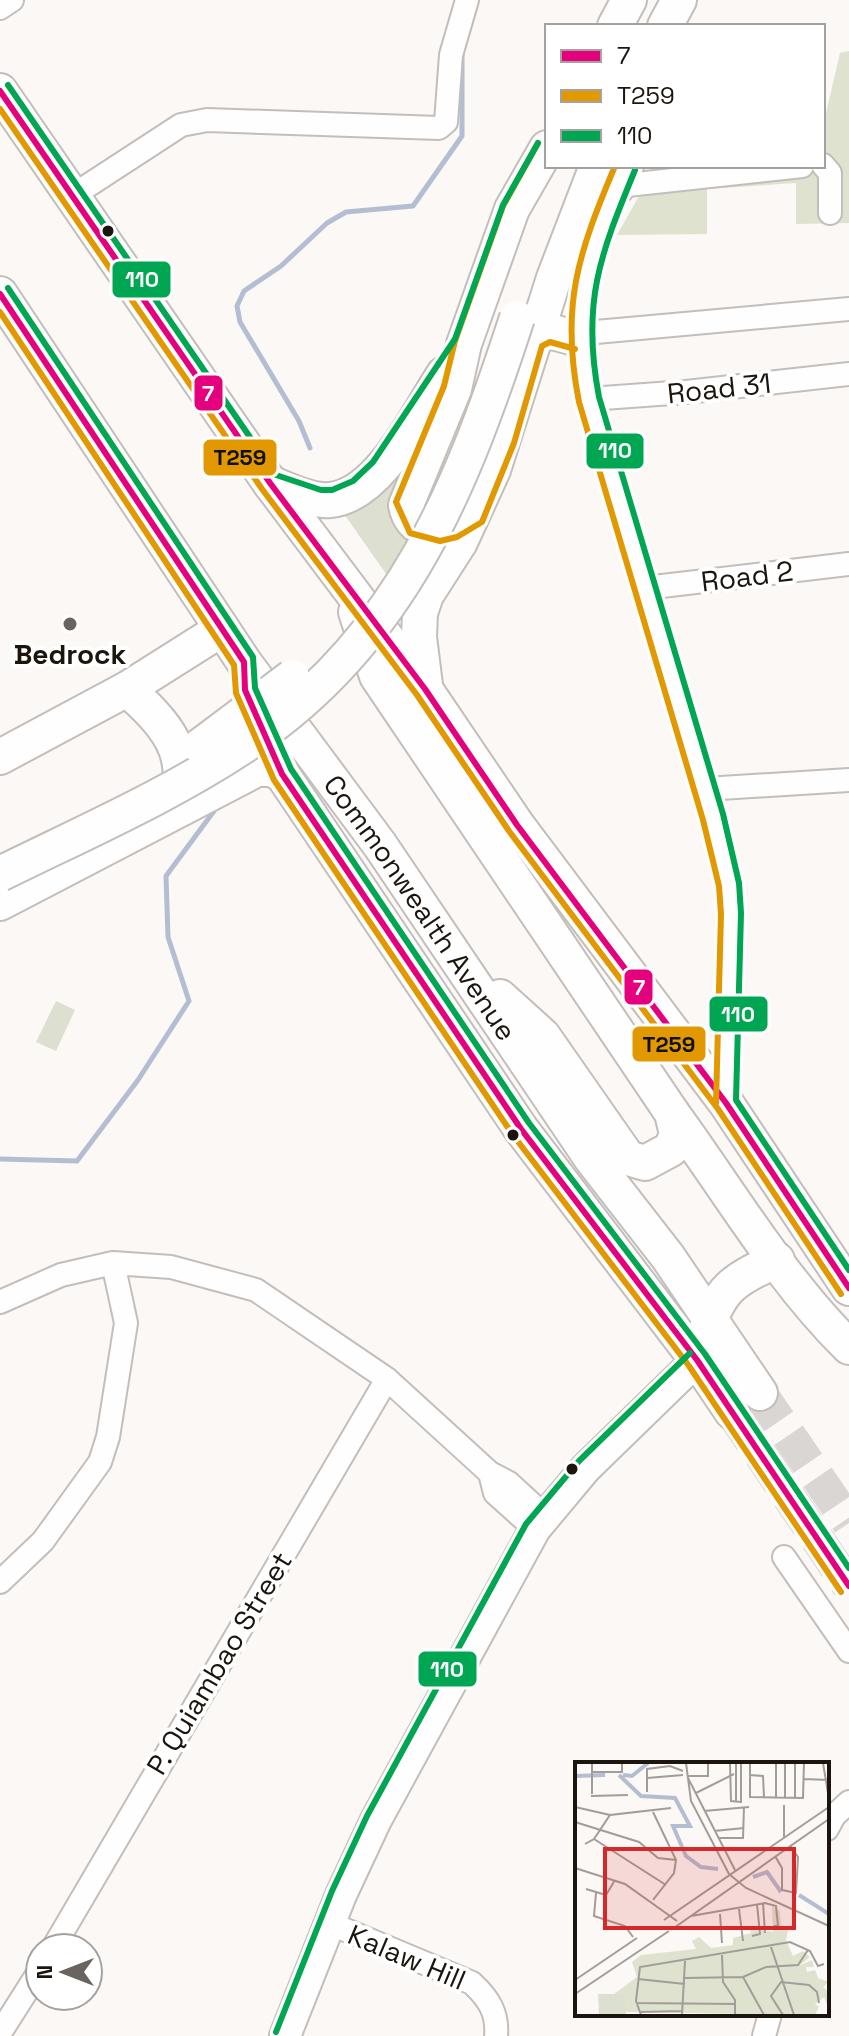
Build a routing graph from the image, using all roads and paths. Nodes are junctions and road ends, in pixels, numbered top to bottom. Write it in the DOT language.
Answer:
graph roads {
  1 [pos="12,0"];
  2 [pos="467,0"];
  3 [pos="629,0"];
  4 [pos="681,0"];
  5 [pos="0,8"];
  6 [pos="616,24"];
  7 [pos="666,24"];
  8 [pos="675,24"];
  9 [pos="0,91"];
  10 [pos="545,151"];
  11 [pos="825,167"];
  12 [pos="549,168"];
  13 [pos="580,168"];
  14 [pos="748,168"];
  15 [pos="614,173"];
  16 [pos="72,196"];
  17 [pos="830,213"];
  18 [pos="0,294"];
  19 [pos="849,309"];
  20 [pos="516,323"];
  21 [pos="578,334"];
  22 [pos="464,344"];
  23 [pos="849,374"];
  24 [pos="589,399"];
  25 [pos="270,483"];
  26 [pos="474,516"];
  27 [pos="849,564"];
  28 [pos="346,582"];
  29 [pos="645,588"];
  30 [pos="222,629"];
  31 [pos="244,662"];
  32 [pos="127,689"];
  33 [pos="425,689"];
  34 [pos="0,757"];
  35 [pos="282,774"];
  36 [pos="849,780"];
  37 [pos="705,789"];
  38 [pos="167,818"];
  39 [pos="0,848"];
  40 [pos="0,874"];
  41 [pos="0,903"];
  42 [pos="459,958"];
  43 [pos="726,1103"];
  44 [pos="672,1113"];
  45 [pos="591,1158"];
  46 [pos="668,1257"];
  47 [pos="777,1260"];
  48 [pos="113,1263"];
  49 [pos="849,1288"];
  50 [pos="0,1302"];
  51 [pos="720,1306"];
  52 [pos="849,1347"];
  53 [pos="697,1360"];
  54 [pos="387,1379"];
  55 [pos="760,1393"];
  56 [pos="732,1412"];
  57 [pos="540,1522"];
  58 [pos="784,1557"];
  59 [pos="0,1582"];
  60 [pos="849,1651"];
  61 [pos="849,1802"];
  62 [pos="829,1825"];
  63 [pos="329,1923"];
  64 [pos="62,1932"];
  65 [pos="24,1995"];
  66 [pos="769,2016"];
  67 [pos="0,2033"];
  68 [pos="285,2036"];
  69 [pos="496,2036"];
  70 [pos="764,2036"];
  1 -- 5 [label="street"];
  2 -- 16 [label="street"];
  3 -- 6 [label="main road"];
  4 -- 7 [label="main road"];
  4 -- 8 [label="main road"];
  9 -- 16 [label="main road"];
  10 -- 22 [label="main road"];
  11 -- 17 [label="street"];
  12 -- 20 [label="main road"];
  13 -- 20 [label="main road"];
  14 -- 15 [label="street"];
  15 -- 20 [label="main road"];
  15 -- 21 [label="street"];
  16 -- 25 [label="main road"];
  18 -- 30 [label="main road, Commonwealth Avenue"];
  19 -- 21 [label="street"];
  20 -- 21 [label="main road"];
  20 -- 26 [label="main road"];
  20 -- 39 [label="main road, bridge"];
  20 -- 40 [label="main road, bridge"];
  21 -- 24 [label="street"];
  22 -- 25 [label="main road"];
  22 -- 26 [label="main road"];
  23 -- 24 [label="street, Road 31"];
  24 -- 29 [label="street"];
  25 -- 28 [label="main road"];
  26 -- 33 [label="main road"];
  27 -- 29 [label="street, Road 2"];
  28 -- 33 [label="main road"];
  28 -- 44 [label="main road"];
  29 -- 37 [label="street"];
  30 -- 31 [label="main road, Commonwealth Avenue"];
  30 -- 32 [label="main road"];
  31 -- 35 [label="main road, Commonwealth Avenue"];
  31 -- 42 [label="main road, Commonwealth Avenue"];
  32 -- 34 [label="main road"];
  32 -- 38 [label="main road"];
  33 -- 43 [label="main road"];
  35 -- 38 [label="main road"];
  35 -- 53 [label="main road, Commonwealth Avenue"];
  36 -- 37 [label="street"];
  37 -- 43 [label="street"];
  38 -- 41 [label="main road"];
  42 -- 44 [label="main road"];
  42 -- 45 [label="main road, Commonwealth Avenue"];
  43 -- 49 [label="main road"];
  44 -- 47 [label="main road"];
  45 -- 46 [label="main road, Commonwealth Avenue"];
  45 -- 53 [label="main road, Commonwealth Avenue"];
  46 -- 51 [label="main road, Commonwealth Avenue"];
  46 -- 51 [label="main road"];
  47 -- 51 [label="main road"];
  47 -- 52 [label="main road"];
  48 -- 50 [label="street"];
  48 -- 54 [label="street"];
  48 -- 59 [label="street"];
  51 -- 53 [label="main road"];
  51 -- 55 [label="main road, Commonwealth Avenue"];
  53 -- 56 [label="main road, Commonwealth Avenue"];
  53 -- 57 [label="main road"];
  54 -- 57 [label="street"];
  54 -- 64 [label="street, P. Quiambao Street"];
  57 -- 63 [label="main road"];
  58 -- 60 [label="street"];
  61 -- 62 [label="street"];
  63 -- 68 [label="main road"];
  63 -- 69 [label="street, Kalaw Hill"];
  65 -- 67 [label="street"];
  66 -- 70 [label="street"];
}
